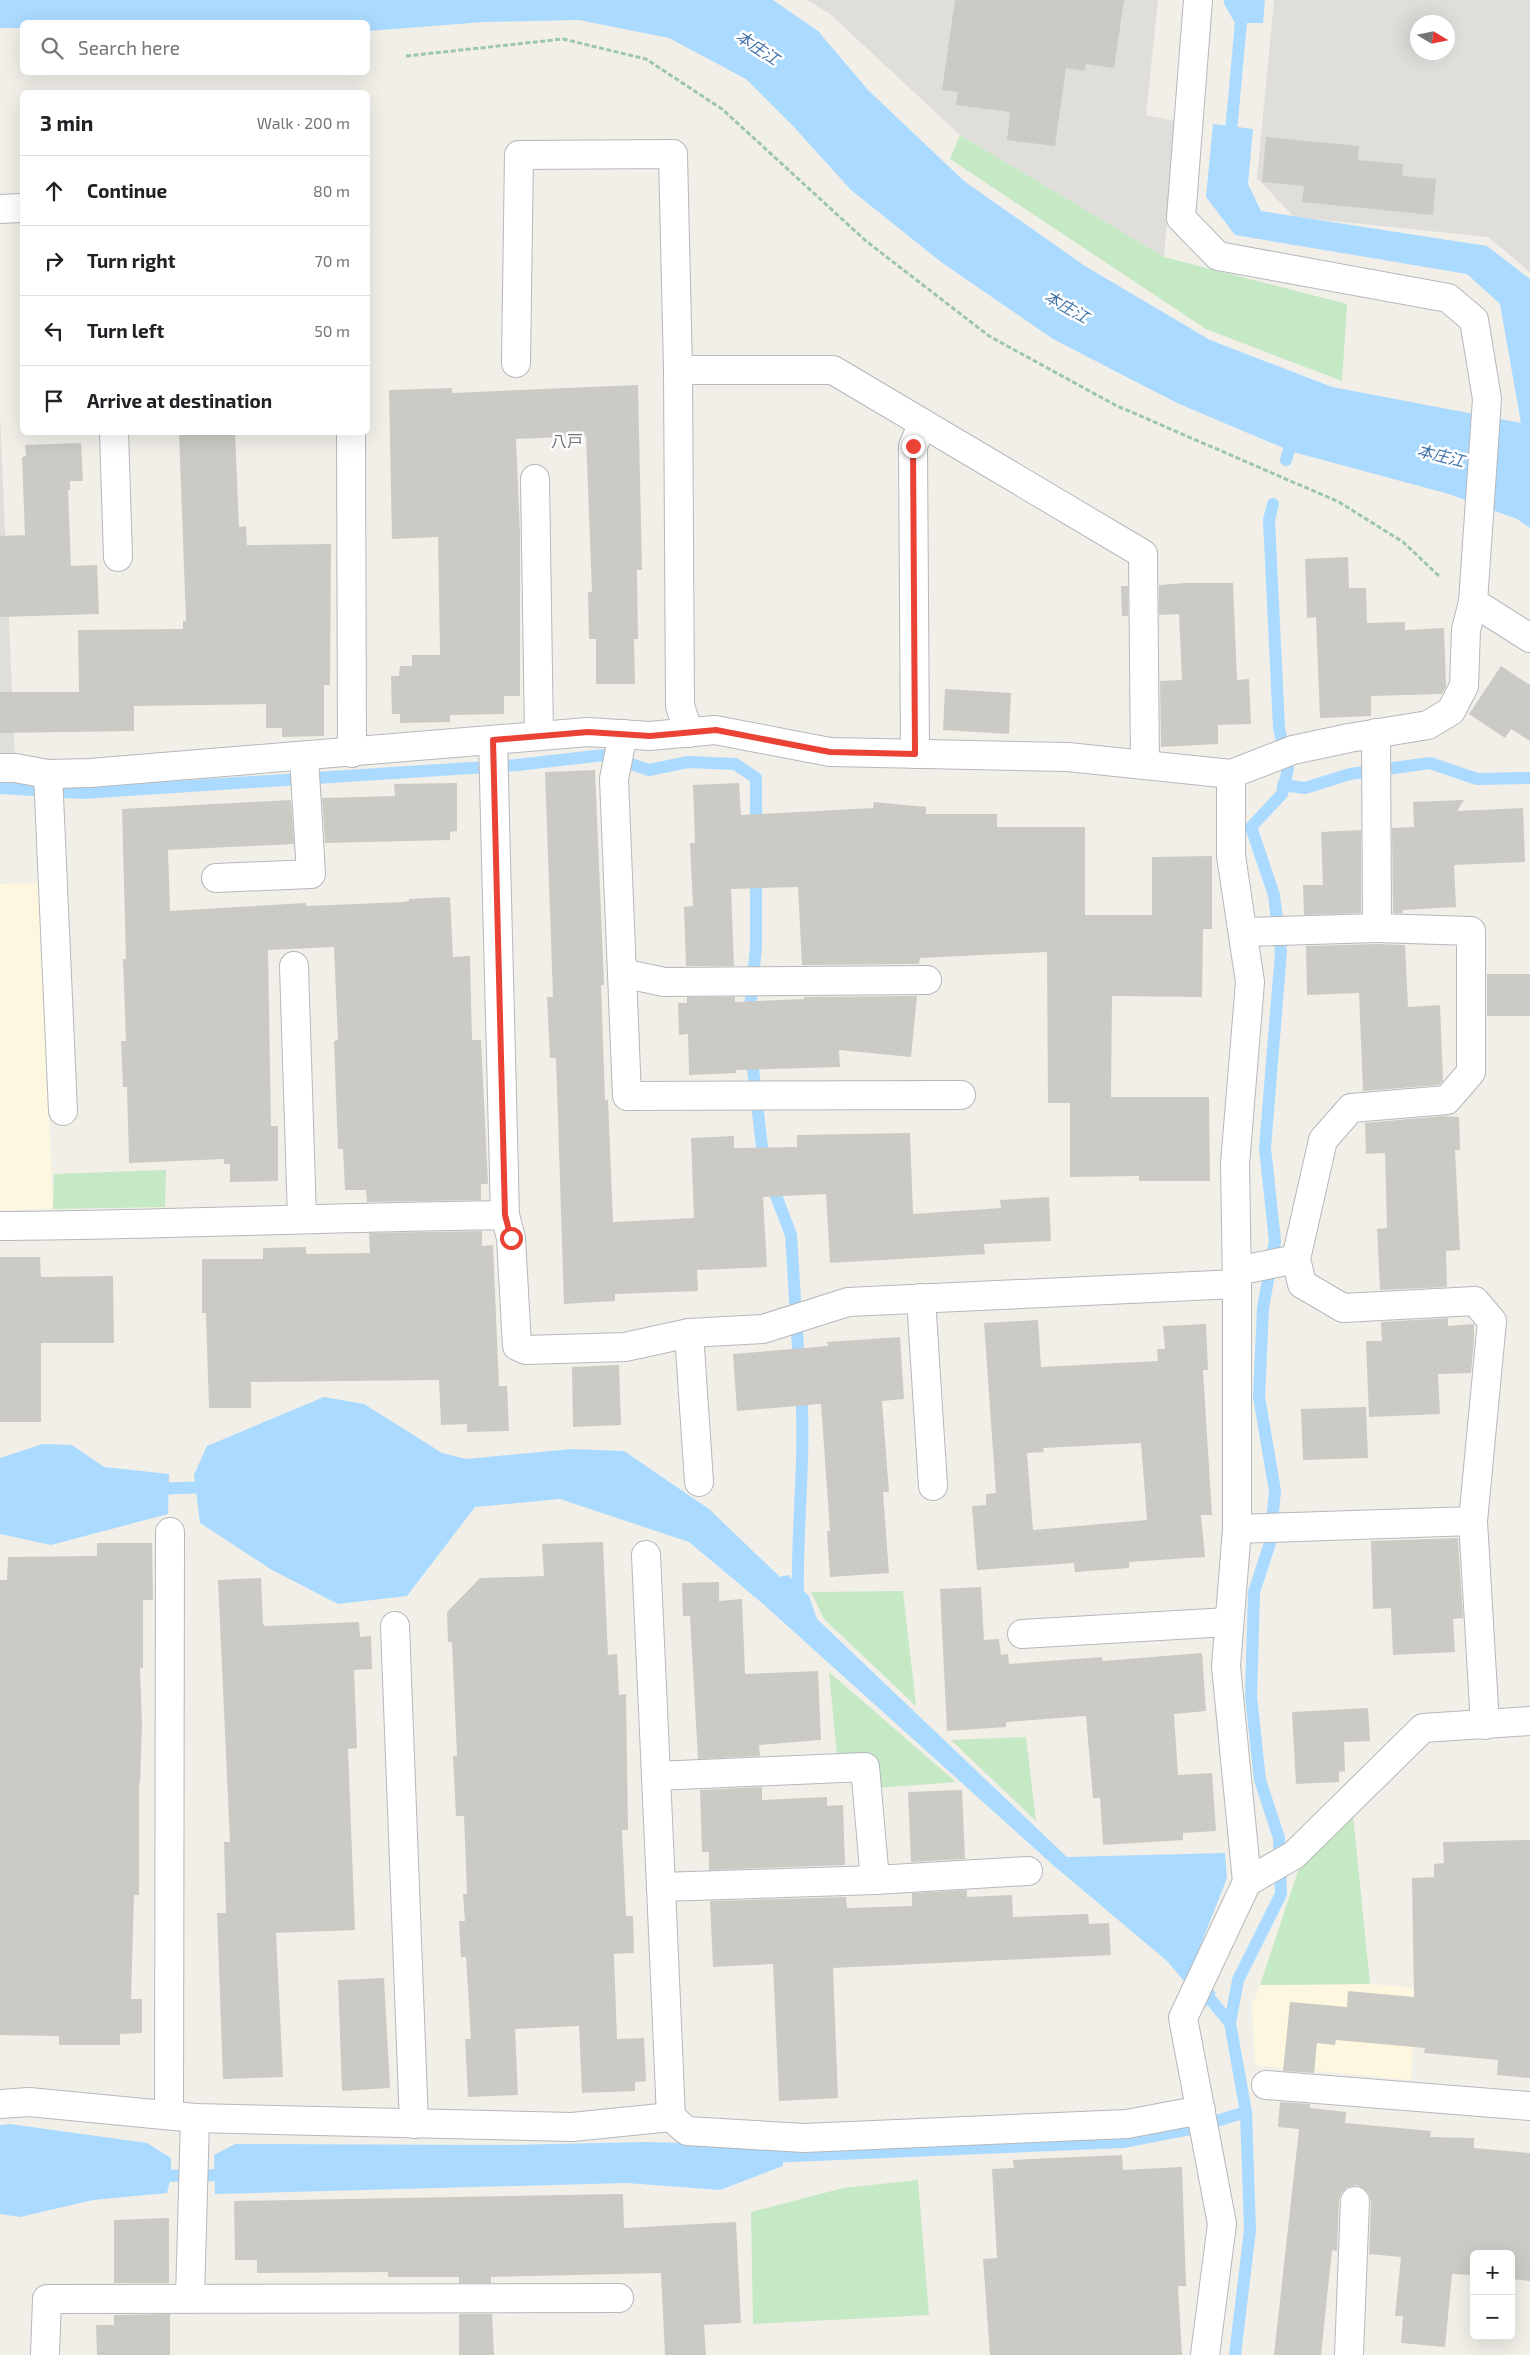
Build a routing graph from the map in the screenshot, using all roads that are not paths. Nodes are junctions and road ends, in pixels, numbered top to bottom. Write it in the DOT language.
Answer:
graph roads {
  1 [pos="1198,0"];
  2 [pos="20,208"];
  3 [pos="0,209"];
  4 [pos="516,363"];
  5 [pos="678,370"];
  6 [pos="923,423"];
  7 [pos="114,435"];
  8 [pos="352,435"];
  9 [pos="535,479"];
  10 [pos="118,557"];
  11 [pos="1473,602"];
  12 [pos="1530,638"];
  13 [pos="689,733"];
  14 [pos="540,736"];
  15 [pos="622,741"];
  16 [pos="494,746"];
  17 [pos="1376,746"];
  18 [pos="352,753"];
  19 [pos="915,754"];
  20 [pos="1146,765"];
  21 [pos="0,768"];
  22 [pos="305,771"];
  23 [pos="1231,774"];
  24 [pos="48,787"];
  25 [pos="216,878"];
  26 [pos="1378,928"];
  27 [pos="1253,931"];
  28 [pos="294,966"];
  29 [pos="622,973"];
  30 [pos="927,980"];
  31 [pos="961,1095"];
  32 [pos="63,1111"];
  33 [pos="505,1215"];
  34 [pos="302,1218"];
  35 [pos="0,1226"];
  36 [pos="1290,1260"];
  37 [pos="1242,1274"];
  38 [pos="921,1298"];
  39 [pos="689,1333"];
  40 [pos="699,1482"];
  41 [pos="933,1486"];
  42 [pos="1473,1521"];
  43 [pos="1245,1529"];
  44 [pos="170,1532"];
  45 [pos="646,1555"];
  46 [pos="1228,1622"];
  47 [pos="395,1626"];
  48 [pos="1022,1634"];
  49 [pos="1530,1721"];
  50 [pos="1486,1725"];
  51 [pos="656,1776"];
  52 [pos="1028,1870"];
  53 [pos="1257,1875"];
  54 [pos="874,1880"];
  55 [pos="661,1887"];
  56 [pos="1266,2085"];
  57 [pos="0,2104"];
  58 [pos="1530,2106"];
  59 [pos="182,2116"];
  60 [pos="671,2117"];
  61 [pos="1203,2123"];
  62 [pos="414,2124"];
  63 [pos="1355,2201"];
  64 [pos="190,2298"];
  65 [pos="619,2298"];
  66 [pos="45,2355"];
  67 [pos="1205,2355"];
  68 [pos="1349,2355"];
  1 -- 11 [label="street"];
  2 -- 3 [label="street"];
  4 -- 5 [label="street"];
  5 -- 6 [label="street"];
  5 -- 13 [label="street"];
  6 -- 19 [label="street"];
  6 -- 20 [label="street"];
  7 -- 10 [label="street"];
  8 -- 18 [label="street"];
  9 -- 14 [label="street"];
  11 -- 12 [label="street"];
  11 -- 17 [label="street"];
  13 -- 15 [label="street"];
  13 -- 19 [label="street"];
  14 -- 15 [label="street"];
  14 -- 16 [label="street"];
  15 -- 29 [label="street"];
  16 -- 18 [label="street"];
  16 -- 33 [label="street"];
  17 -- 23 [label="street"];
  17 -- 26 [label="street"];
  18 -- 22 [label="street"];
  19 -- 20 [label="street"];
  20 -- 23 [label="street"];
  21 -- 24 [label="street"];
  22 -- 24 [label="street"];
  22 -- 25 [label="street"];
  23 -- 27 [label="street"];
  24 -- 32 [label="street"];
  26 -- 27 [label="street"];
  26 -- 36 [label="street"];
  27 -- 37 [label="street"];
  28 -- 34 [label="street"];
  29 -- 30 [label="street"];
  29 -- 31 [label="street"];
  33 -- 34 [label="street"];
  33 -- 39 [label="street"];
  34 -- 35 [label="street"];
  36 -- 37 [label="street"];
  36 -- 42 [label="street"];
  37 -- 38 [label="street"];
  37 -- 43 [label="street"];
  38 -- 39 [label="street"];
  38 -- 41 [label="street"];
  39 -- 40 [label="street"];
  42 -- 43 [label="street"];
  42 -- 50 [label="street"];
  43 -- 46 [label="street"];
  44 -- 59 [label="street"];
  45 -- 51 [label="street"];
  46 -- 48 [label="street"];
  46 -- 53 [label="street"];
  47 -- 62 [label="street"];
  49 -- 50 [label="street"];
  50 -- 53 [label="street"];
  51 -- 54 [label="street"];
  51 -- 55 [label="street"];
  52 -- 54 [label="street"];
  53 -- 61 [label="street"];
  54 -- 55 [label="street"];
  55 -- 60 [label="street"];
  56 -- 58 [label="street"];
  57 -- 59 [label="street"];
  59 -- 62 [label="street"];
  59 -- 64 [label="street"];
  60 -- 61 [label="street"];
  60 -- 62 [label="street"];
  61 -- 67 [label="street"];
  63 -- 68 [label="street"];
  64 -- 65 [label="street"];
  64 -- 66 [label="street"];
}
